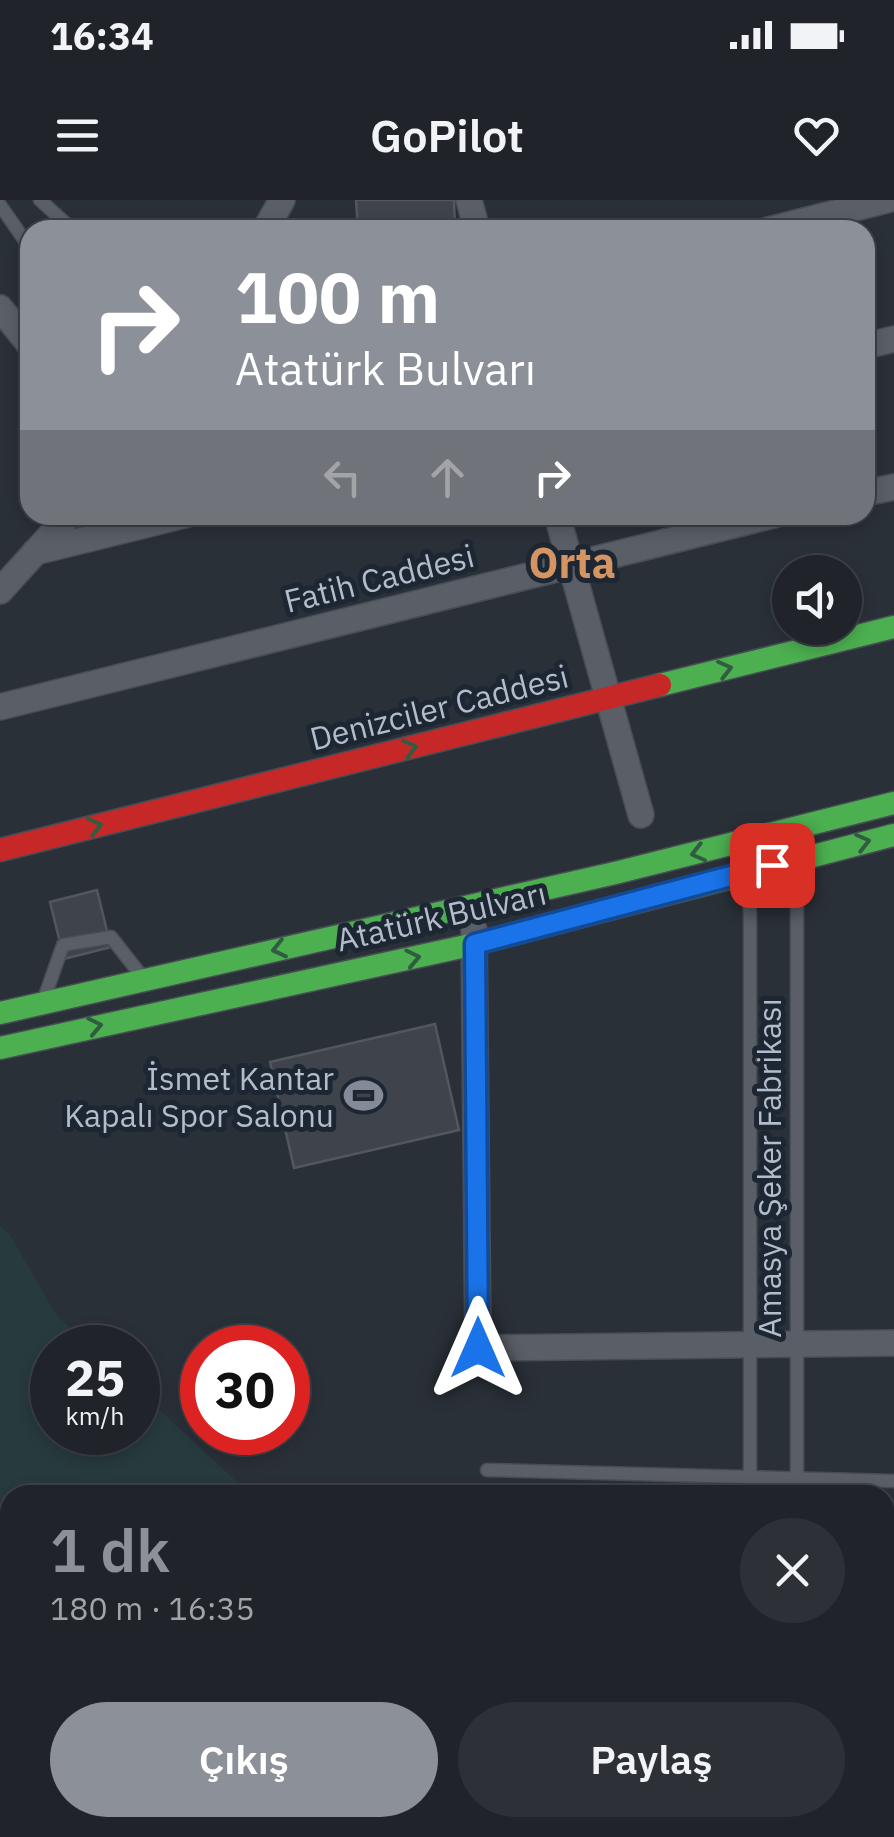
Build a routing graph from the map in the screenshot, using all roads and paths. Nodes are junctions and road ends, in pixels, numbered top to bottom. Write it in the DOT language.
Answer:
graph roads {
  1 [pos="40,200"];
  2 [pos="886,200"];
  3 [pos="0,206"];
  4 [pos="62,220"];
  5 [pos="807,220"];
  6 [pos="20,234"];
  7 [pos="0,308"];
  8 [pos="20,333"];
  9 [pos="60,525"];
  10 [pos="144,525"];
  11 [pos="560,525"];
  12 [pos="732,525"];
  13 [pos="35,552"];
  14 [pos="570,563"];
  15 [pos="0,591"];
  16 [pos="894,628"];
  17 [pos="608,698"];
  18 [pos="0,707"];
  19 [pos="894,803"];
  20 [pos="641,815"];
  21 [pos="894,834"];
  22 [pos="0,850"];
  23 [pos="797,858"];
  24 [pos="746,872"];
  25 [pos="474,905"];
  26 [pos="475,944"];
  27 [pos="144,980"];
  28 [pos="43,1003"];
  29 [pos="6,1006"];
  30 [pos="26,1042"];
  31 [pos="0,1048"];
  32 [pos="894,1343"];
  33 [pos="797,1344"];
  34 [pos="750,1345"];
  35 [pos="486,1470"];
  36 [pos="750,1477"];
  37 [pos="797,1478"];
  38 [pos="894,1481"];
  1 -- 4 [label="lane"];
  2 -- 5 [label="street"];
  3 -- 6 [label="lane"];
  7 -- 8 [label="street"];
  9 -- 13 [label="street"];
  10 -- 13 [label="street"];
  11 -- 14 [label="street"];
  12 -- 14 [label="street, Fatih Caddesi"];
  13 -- 15 [label="street"];
  14 -- 17 [label="street"];
  14 -- 18 [label="street, Fatih Caddesi"];
  17 -- 16 [label="main road, Denizciler Caddesi, one-way"];
  17 -- 20 [label="street"];
  22 -- 17 [label="main road, Denizciler Caddesi, one-way"];
  19 -- 25 [label="main road, Atatürk Bulvarı, one-way"];
  23 -- 21 [label="main road, Atatürk Bulvarı, one-way"];
  23 -- 24 [label="main road, Atatürk Bulvarı"];
  23 -- 33 [label="lane, Amasya Şeker Fabrikası"];
  24 -- 26 [label="main road, Atatürk Bulvarı"];
  24 -- 34 [label="lane, Amasya Şeker Fabrikası"];
  25 -- 26 [label="street"];
  25 -- 27 [label="main road, Atatürk Bulvarı, one-way"];
  30 -- 26 [label="main road, Atatürk Bulvarı, one-way"];
  26 -- 34 [label="street"];
  27 -- 28 [label="main road, Atatürk Bulvarı"];
  27 -- 28 [label="lane"];
  28 -- 29 [label="main road, Atatürk Bulvarı"];
  29 -- 30 [label="main road"];
  30 -- 31 [label="main road, Atatürk Bulvarı"];
  32 -- 33 [label="street"];
  33 -- 34 [label="street"];
  33 -- 37 [label="lane, Amasya Şeker Fabrikası"];
  34 -- 36 [label="lane, Amasya Şeker Fabrikası"];
  35 -- 36 [label="lane"];
  36 -- 37 [label="lane"];
  37 -- 38 [label="lane"];
}
